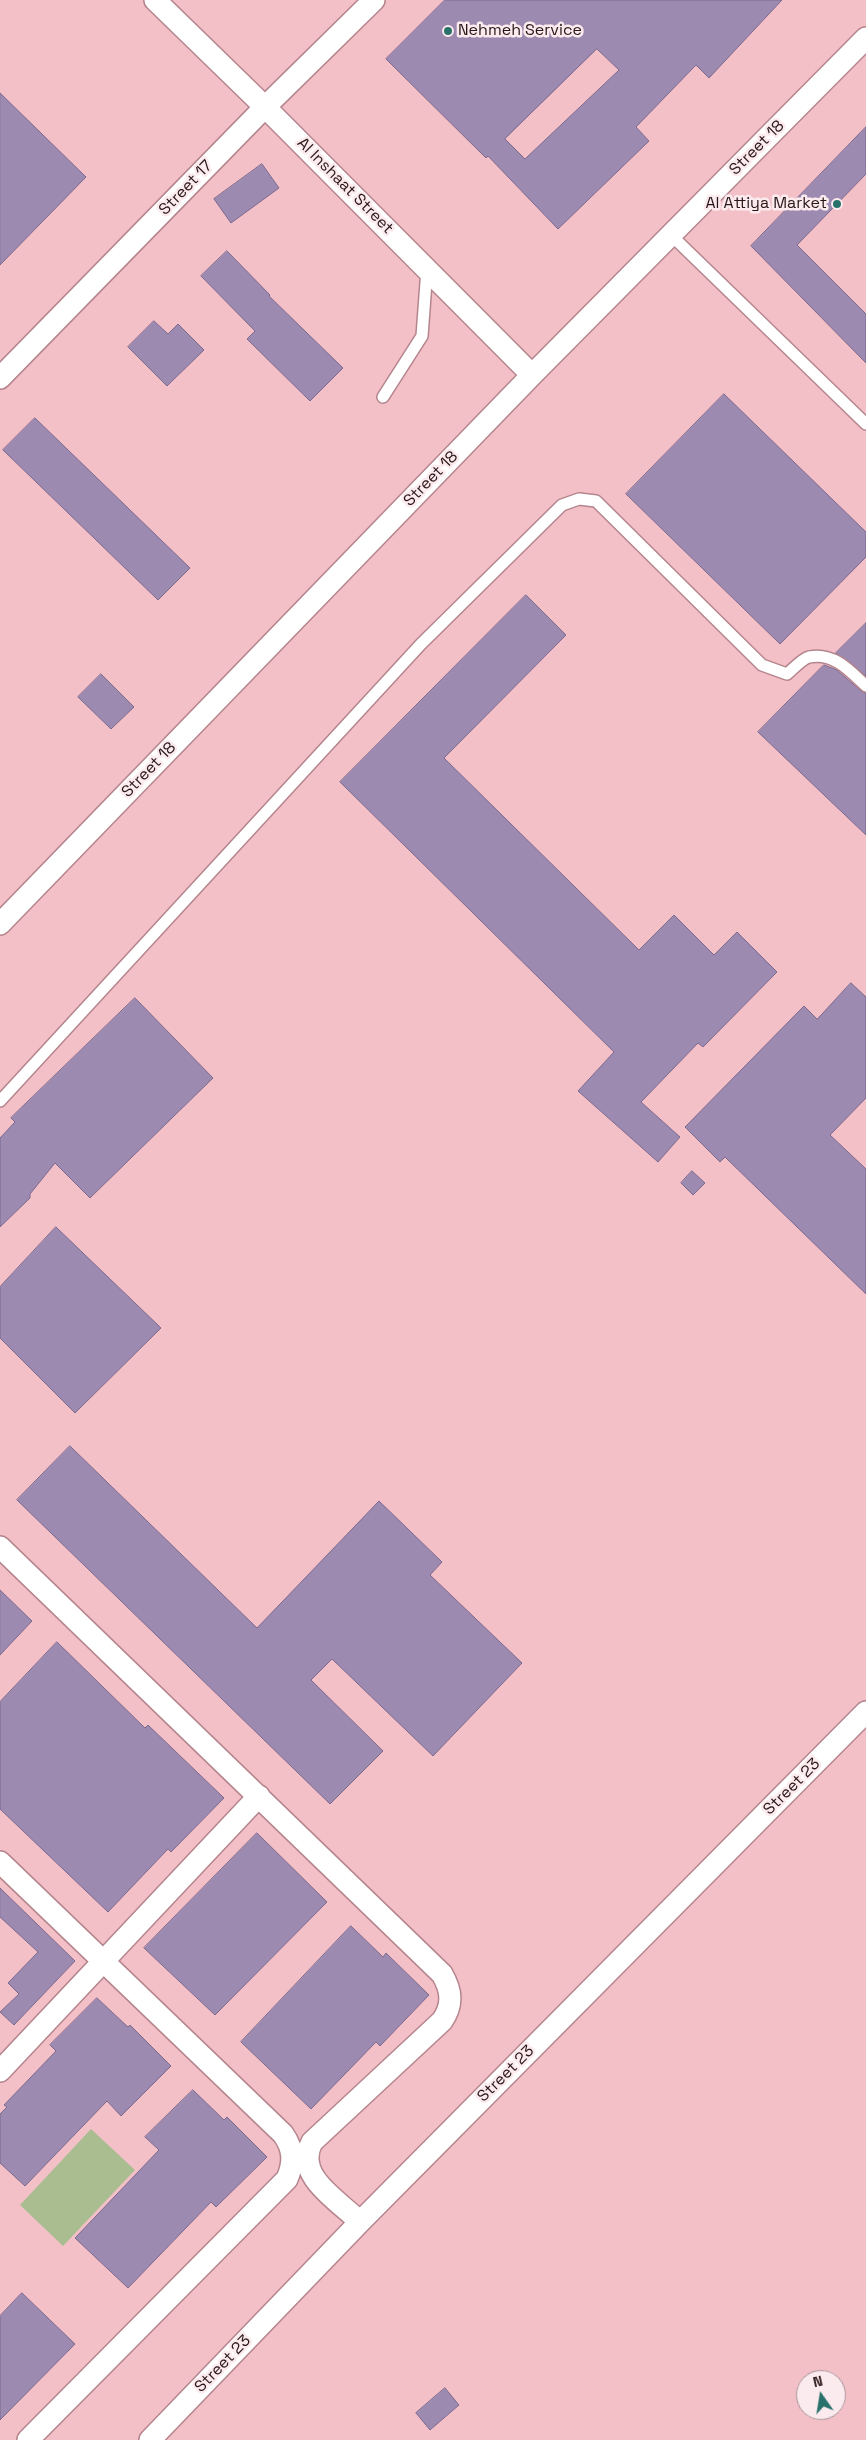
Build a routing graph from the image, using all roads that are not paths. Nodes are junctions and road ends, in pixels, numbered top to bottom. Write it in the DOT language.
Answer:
graph roads {
  1 [pos="155,0"];
  2 [pos="374,0"];
  3 [pos="866,38"];
  4 [pos="265,106"];
  5 [pos="671,234"];
  6 [pos="427,269"];
  7 [pos="532,375"];
  8 [pos="0,378"];
  9 [pos="383,397"];
  10 [pos="866,424"];
  11 [pos="866,686"];
  12 [pos="0,924"];
  13 [pos="0,1101"];
  14 [pos="0,1547"];
  15 [pos="866,1712"];
  16 [pos="259,1796"];
  17 [pos="0,1862"];
  18 [pos="104,1961"];
  19 [pos="0,2071"];
  20 [pos="360,2222"];
  21 [pos="28,2440"];
  22 [pos="150,2440"];
  1 -- 4 [label="street, Al Inshaat Street"];
  2 -- 4 [label="street, Street 17"];
  3 -- 5 [label="street, Street 18"];
  4 -- 6 [label="street, Al Inshaat Street"];
  4 -- 8 [label="street, Street 17"];
  5 -- 7 [label="street, Street 18"];
  5 -- 10 [label="lane"];
  6 -- 7 [label="street, Al Inshaat Street"];
  6 -- 9 [label="lane"];
  7 -- 12 [label="street, Street 18"];
  11 -- 13 [label="lane"];
  14 -- 16 [label="street"];
  15 -- 20 [label="street, Street 23"];
  16 -- 18 [label="street"];
  16 -- 20 [label="street"];
  17 -- 18 [label="street"];
  18 -- 19 [label="street"];
  18 -- 21 [label="street"];
  20 -- 22 [label="street, Street 23"];
}
